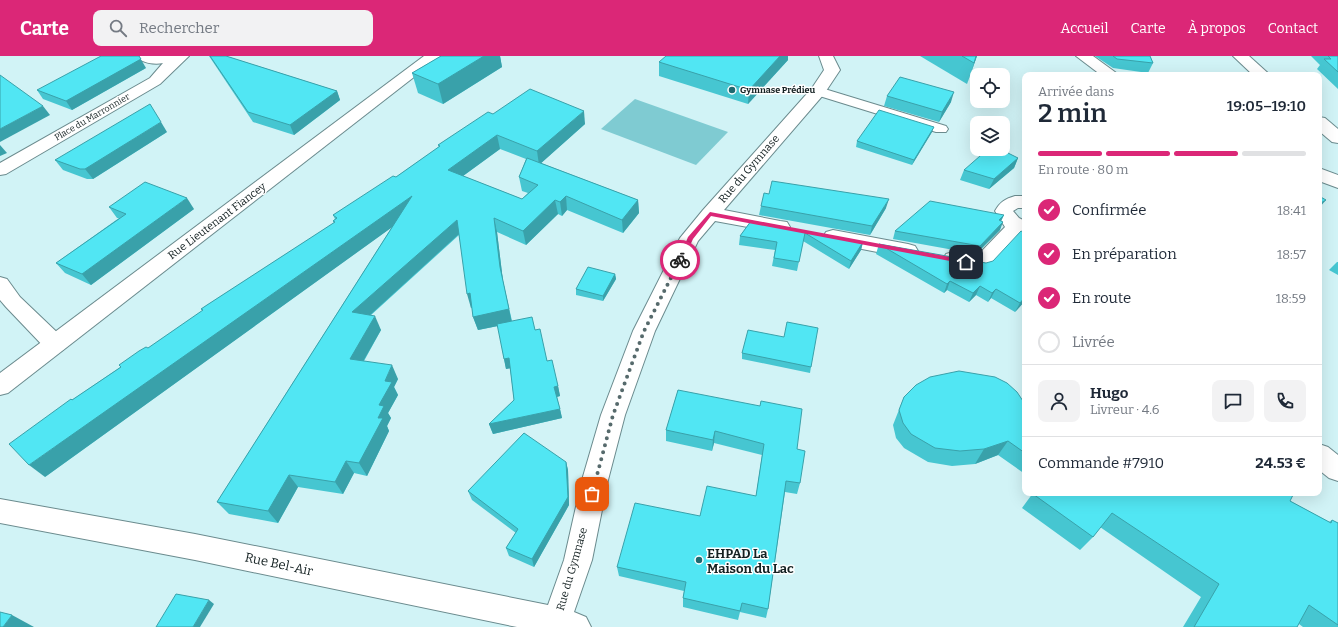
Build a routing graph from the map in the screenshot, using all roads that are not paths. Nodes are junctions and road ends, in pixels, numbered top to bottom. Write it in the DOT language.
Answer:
graph roads {
  1 [pos="143,56"];
  2 [pos="434,56"];
  3 [pos="826,56"];
  4 [pos="1083,56"];
  5 [pos="1240,56"];
  6 [pos="180,57"];
  7 [pos="1107,72"];
  8 [pos="1259,72"];
  9 [pos="818,91"];
  10 [pos="1322,125"];
  11 [pos="941,129"];
  12 [pos="1338,138"];
  13 [pos="0,170"];
  14 [pos="1322,175"];
  15 [pos="1338,182"];
  16 [pos="1022,202"];
  17 [pos="710,214"];
  18 [pos="1021,227"];
  19 [pos="795,230"];
  20 [pos="818,234"];
  21 [pos="0,284"];
  22 [pos="55,344"];
  23 [pos="0,386"];
  24 [pos="1322,457"];
  25 [pos="1338,470"];
  26 [pos="0,511"];
  27 [pos="564,625"];
  1 -- 6 [label="street, Place du Marronnier"];
  2 -- 22 [label="street, Rue Lieutenant Fiancey"];
  3 -- 9 [label="street, Rue du Gymnase"];
  4 -- 7 [label="street"];
  5 -- 8 [label="street"];
  6 -- 13 [label="street, Place du Marronnier"];
  9 -- 11 [label="lane"];
  9 -- 17 [label="street, Rue du Gymnase"];
  10 -- 12 [label="street"];
  14 -- 15 [label="street"];
  16 -- 18 [label="street"];
  17 -- 19 [label="street"];
  17 -- 27 [label="street, Rue du Gymnase"];
  18 -- 20 [label="street"];
  21 -- 22 [label="street"];
  22 -- 23 [label="street, Rue Lieutenant Fiancey"];
  24 -- 25 [label="street"];
  26 -- 27 [label="street, Rue Bel-Air"];
}
